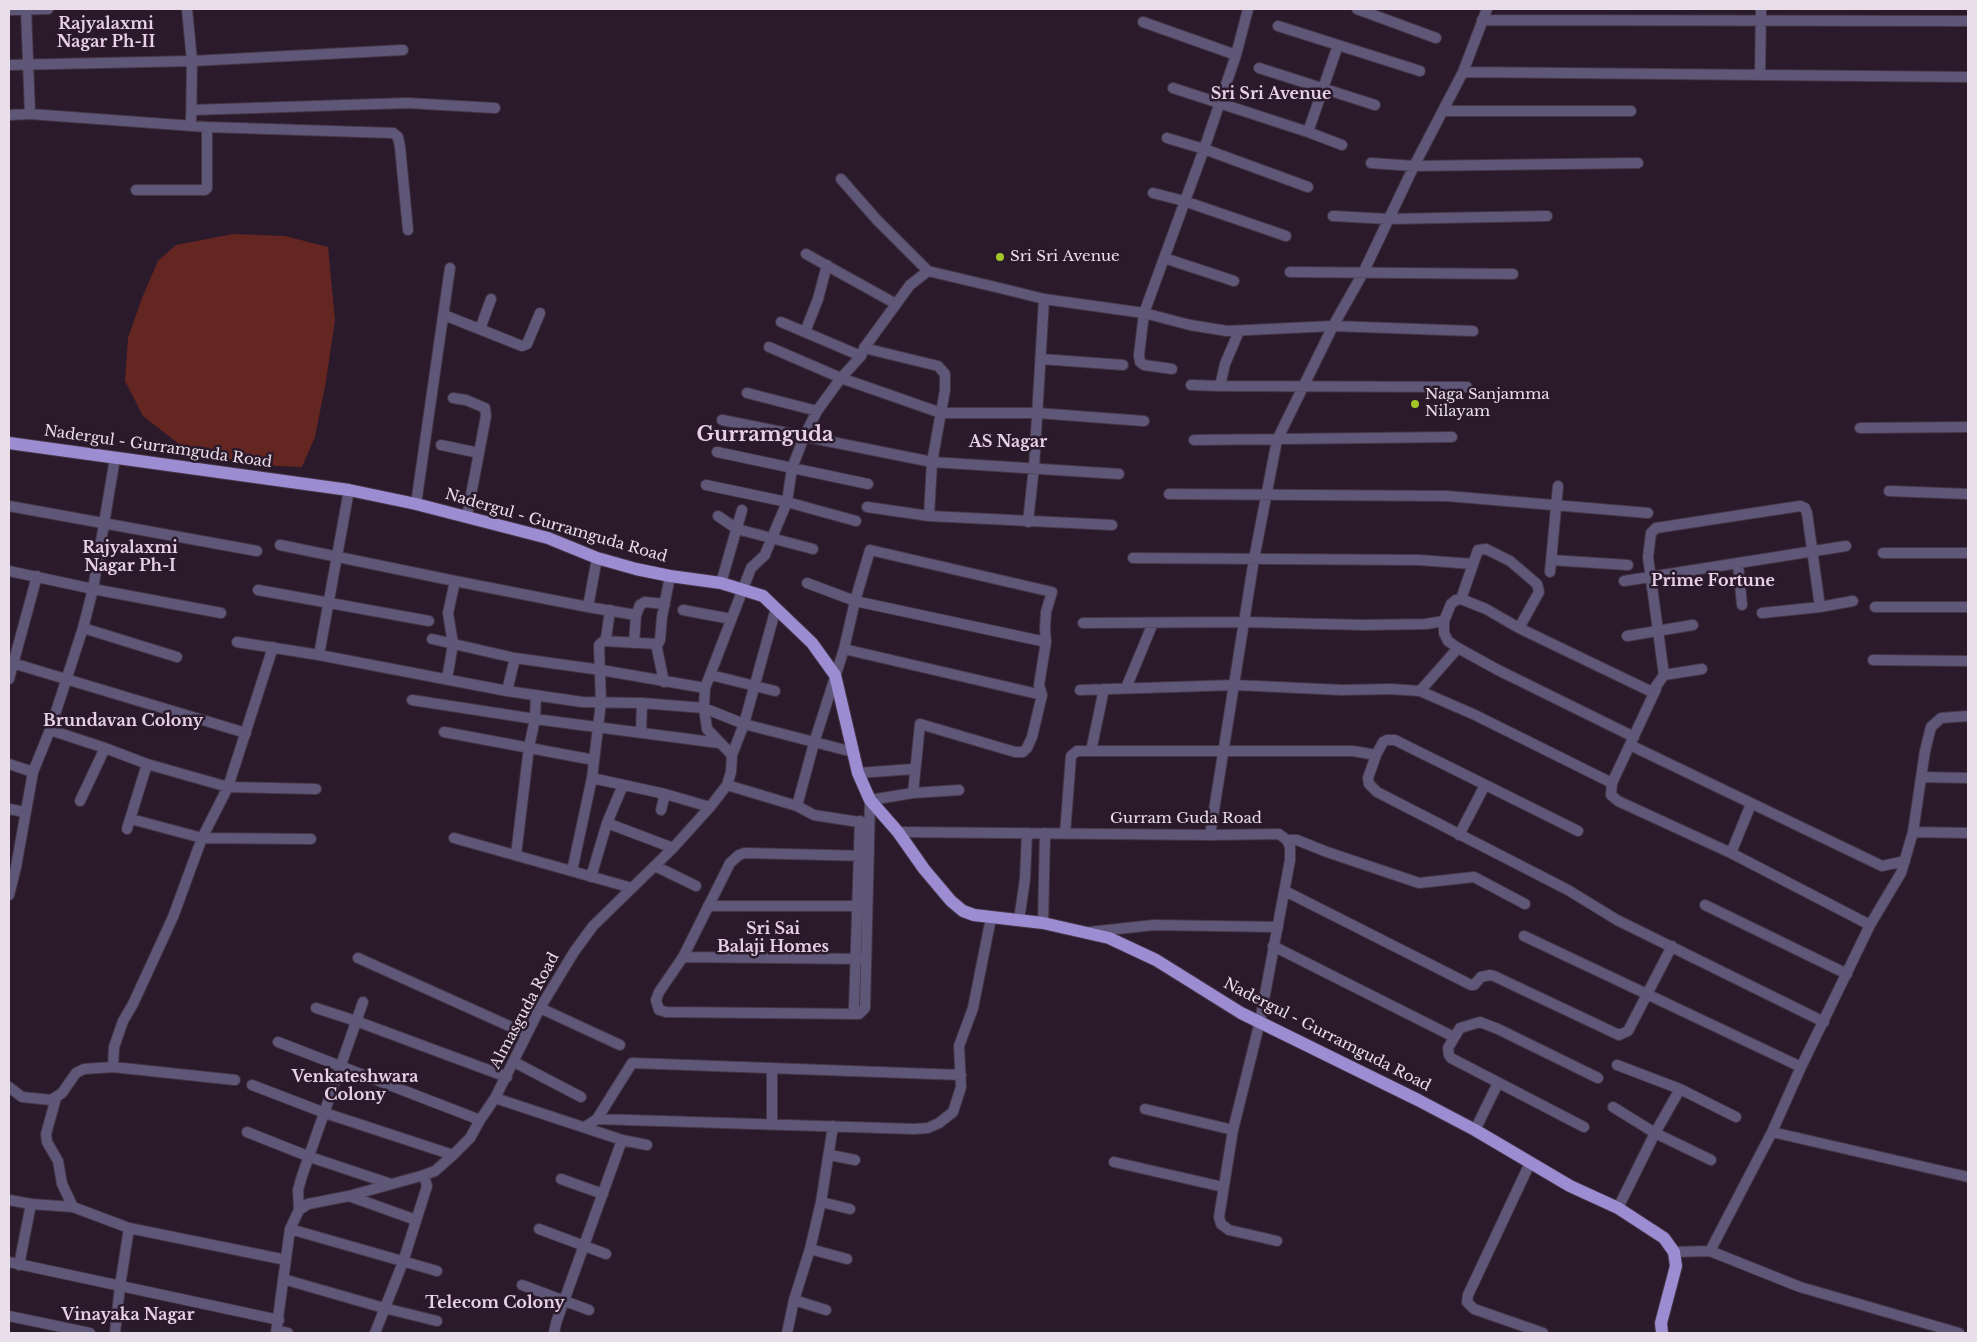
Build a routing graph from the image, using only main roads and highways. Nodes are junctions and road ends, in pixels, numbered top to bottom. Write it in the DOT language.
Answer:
graph roads {
  1 [pos="9,443"];
  2 [pos="1660,1330"];
  1 -- 2 [label="main road, Nadergul - Gurramguda Road"];
}
